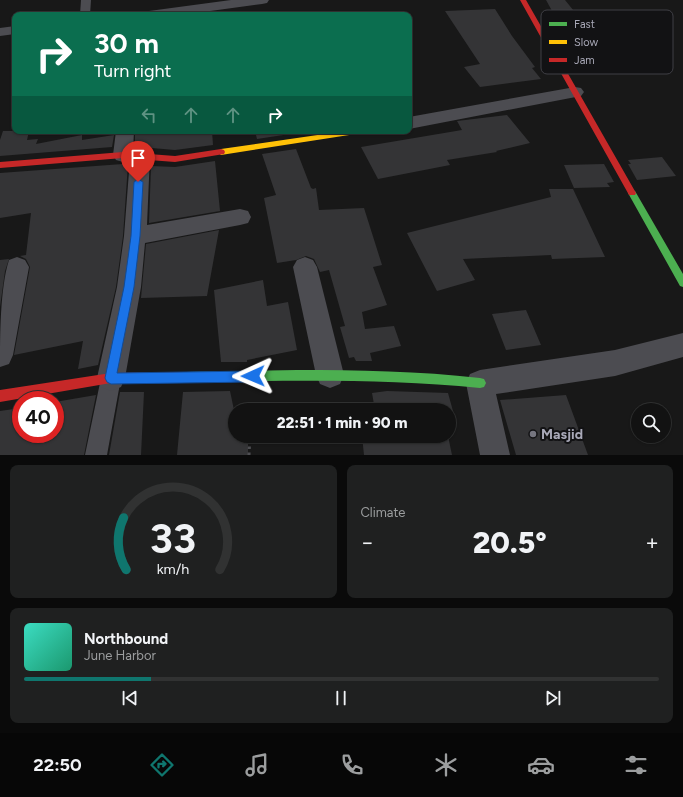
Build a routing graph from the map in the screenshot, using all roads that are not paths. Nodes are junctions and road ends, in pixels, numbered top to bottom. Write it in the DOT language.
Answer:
graph roads {
  1 [pos="86,0"];
  2 [pos="523,0"];
  3 [pos="264,3"];
  4 [pos="85,12"];
  5 [pos="178,12"];
  6 [pos="12,30"];
  7 [pos="0,32"];
  8 [pos="541,32"];
  9 [pos="565,74"];
  10 [pos="575,92"];
  11 [pos="412,122"];
  12 [pos="126,134"];
  13 [pos="323,134"];
  14 [pos="310,135"];
  15 [pos="132,155"];
  16 [pos="0,165"];
  17 [pos="240,217"];
  18 [pos="135,236"];
  19 [pos="17,267"];
  20 [pos="305,267"];
  21 [pos="683,283"];
  22 [pos="683,345"];
  23 [pos="0,355"];
  24 [pos="330,375"];
  25 [pos="111,378"];
  26 [pos="480,383"];
  27 [pos="0,396"];
  28 [pos="96,455"];
  29 [pos="495,455"];
  1 -- 4 [label="lane"];
  2 -- 8 [label="street"];
  3 -- 5 [label="street"];
  6 -- 7 [label="street"];
  9 -- 10 [label="street"];
  10 -- 11 [label="street"];
  10 -- 21 [label="street"];
  12 -- 15 [label="street"];
  13 -- 14 [label="street"];
  14 -- 15 [label="street"];
  15 -- 16 [label="street"];
  15 -- 18 [label="street"];
  17 -- 18 [label="street"];
  18 -- 25 [label="street"];
  19 -- 23 [label="street"];
  20 -- 24 [label="street"];
  22 -- 26 [label="street"];
  24 -- 25 [label="street"];
  24 -- 26 [label="street"];
  25 -- 27 [label="street"];
  25 -- 28 [label="lane"];
  26 -- 29 [label="street"];
}
